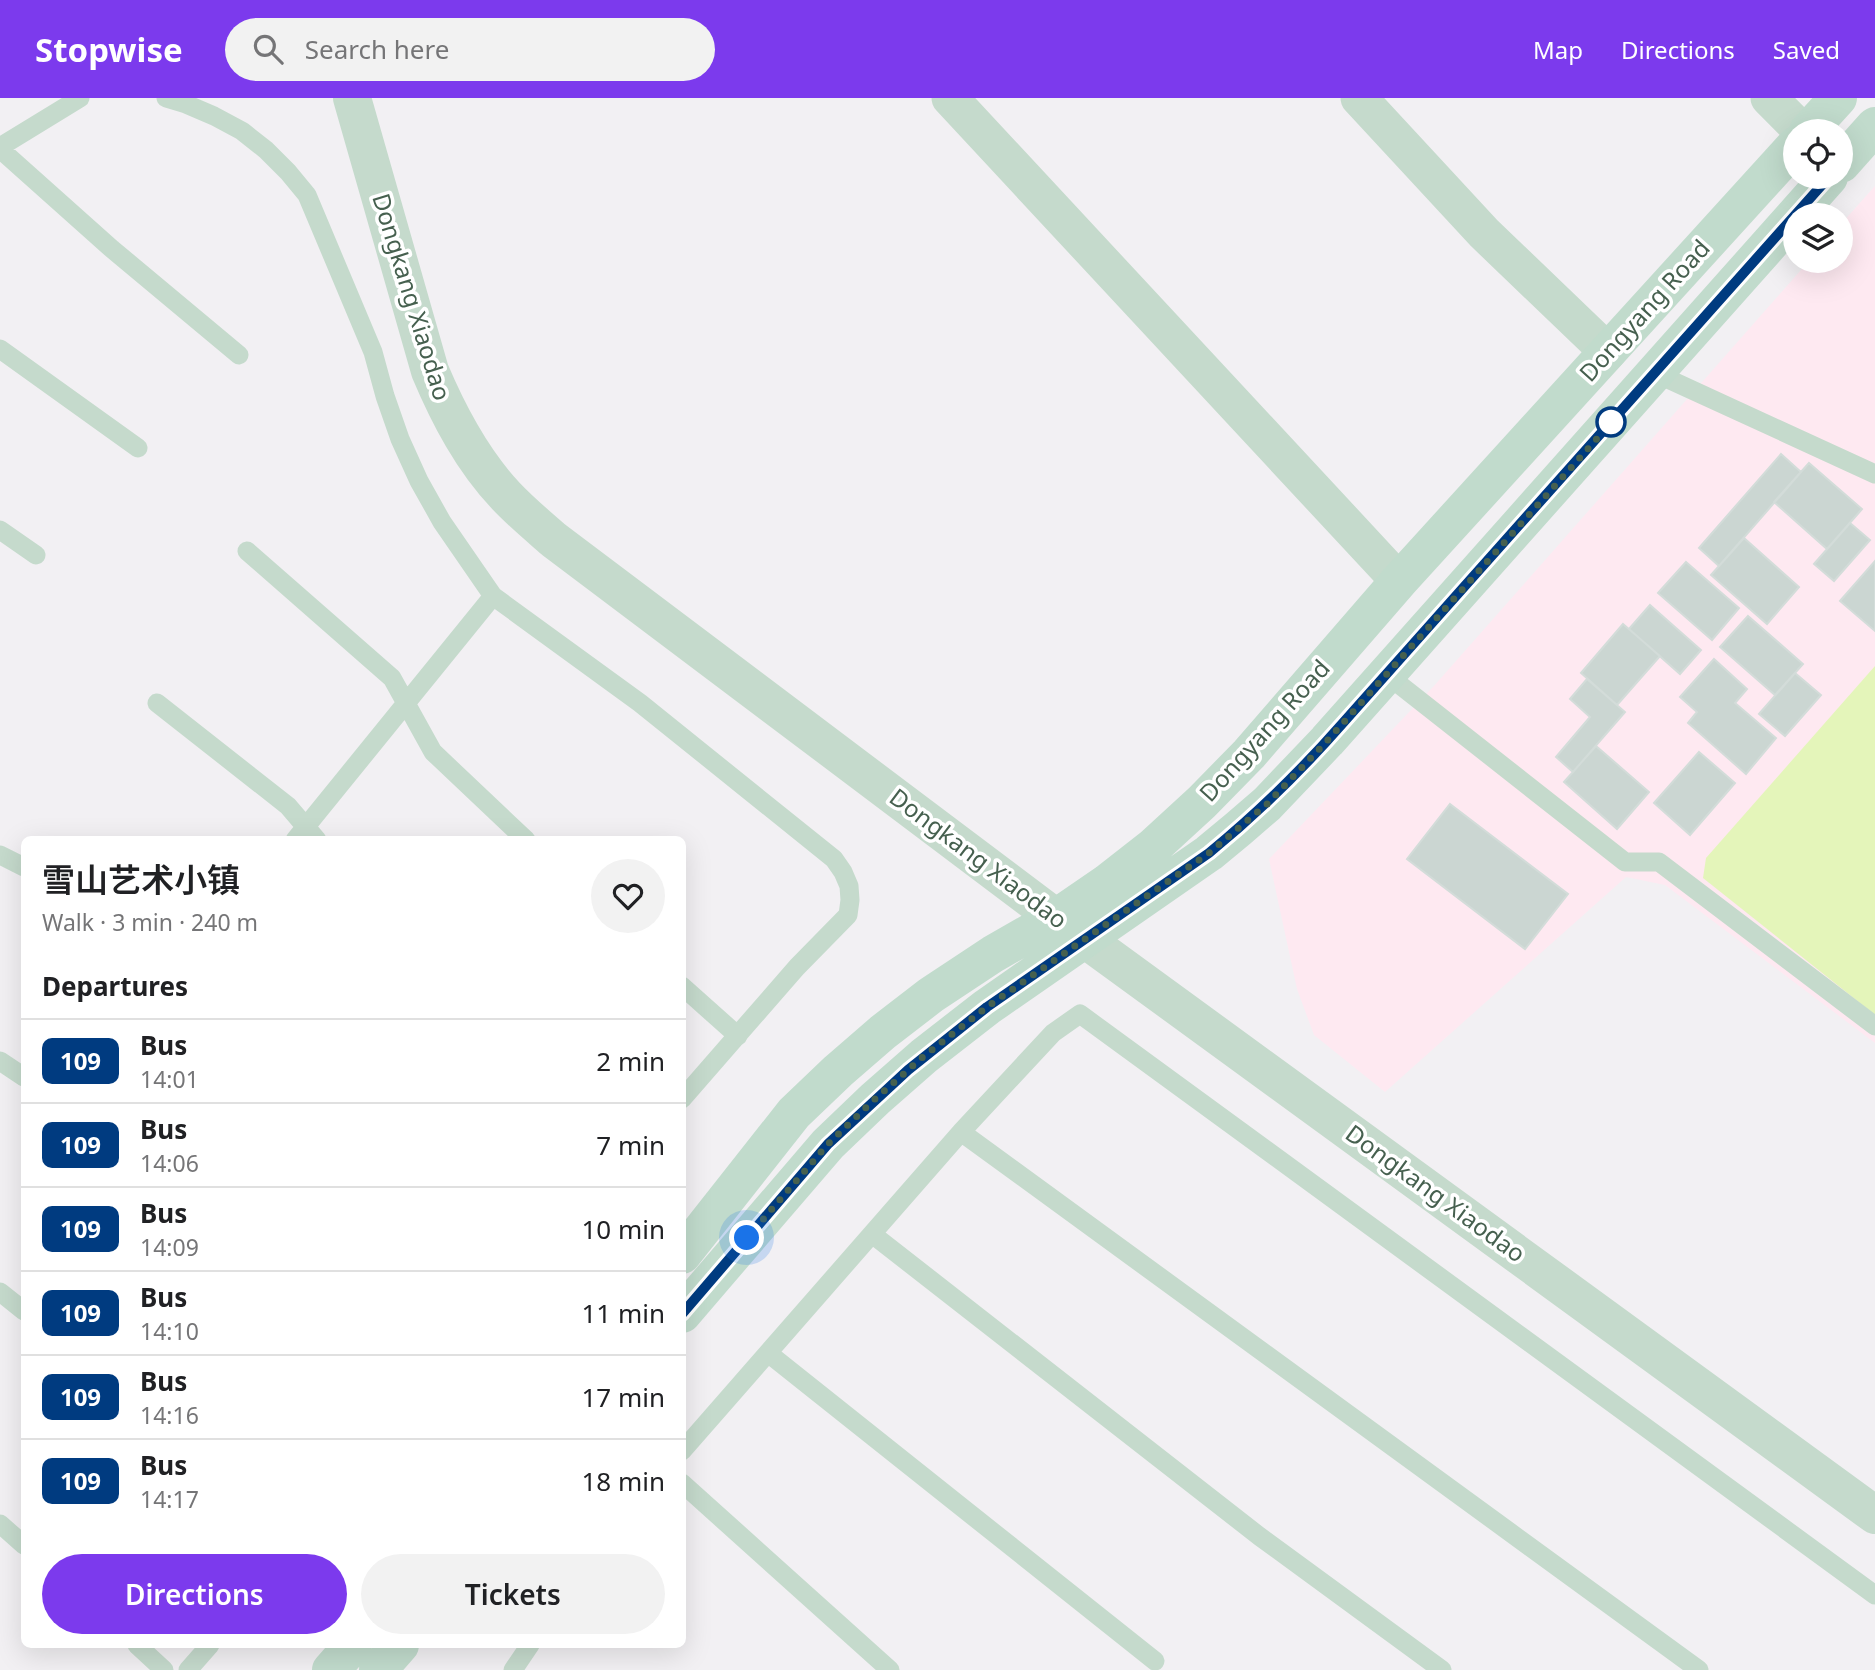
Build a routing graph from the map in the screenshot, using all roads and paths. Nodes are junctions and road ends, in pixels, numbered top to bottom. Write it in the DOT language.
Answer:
graph roads {
  1 [pos="80,98"];
  2 [pos="166,98"];
  3 [pos="352,98"];
  4 [pos="950,98"];
  5 [pos="1359,98"];
  6 [pos="1769,98"];
  7 [pos="1839,98"];
  8 [pos="1790,119"];
  9 [pos="1819,119"];
  10 [pos="1875,125"];
  11 [pos="0,148"];
  12 [pos="1853,150"];
  13 [pos="1783,159"];
  14 [pos="1818,189"];
  15 [pos="0,349"];
  16 [pos="1608,352"];
  17 [pos="239,355"];
  18 [pos="1655,373"];
  19 [pos="138,448"];
  20 [pos="1875,474"];
  21 [pos="0,530"];
  22 [pos="247,551"];
  23 [pos="36,555"];
  24 [pos="1399,581"];
  25 [pos="493,596"];
  26 [pos="1386,674"];
  27 [pos="157,703"];
  28 [pos="406,704"];
  29 [pos="306,836"];
  30 [pos="522,836"];
  31 [pos="0,855"];
  32 [pos="21,866"];
  33 [pos="1071,928"];
  34 [pos="686,990"];
  35 [pos="1875,1026"];
  36 [pos="737,1036"];
  37 [pos="0,1061"];
  38 [pos="21,1075"];
  39 [pos="686,1094"];
  40 [pos="961,1132"];
  41 [pos="872,1234"];
  42 [pos="686,1250"];
  43 [pos="0,1293"];
  44 [pos="21,1309"];
  45 [pos="686,1309"];
  46 [pos="768,1353"];
  47 [pos="686,1446"];
  48 [pos="686,1487"];
  49 [pos="1875,1515"];
  50 [pos="0,1524"];
  51 [pos="21,1542"];
  52 [pos="1875,1595"];
  53 [pos="140,1648"];
  54 [pos="207,1648"];
  55 [pos="350,1648"];
  56 [pos="397,1648"];
  57 [pos="528,1648"];
  58 [pos="1155,1661"];
  59 [pos="164,1670"];
  60 [pos="188,1670"];
  61 [pos="331,1670"];
  62 [pos="378,1670"];
  63 [pos="513,1670"];
  64 [pos="890,1670"];
  65 [pos="1442,1670"];
  66 [pos="1699,1670"];
  1 -- 11 [label="lane"];
  2 -- 25 [label="lane"];
  3 -- 33 [label="street, Dongkang Xiaodao"];
  4 -- 24 [label="street"];
  5 -- 16 [label="street"];
  6 -- 8 [label="street"];
  7 -- 9 [label="main road"];
  10 -- 12 [label="main road"];
  11 -- 17 [label="lane"];
  13 -- 16 [label="main road, Dongyang Road"];
  14 -- 18 [label="main road, Dongyang Road"];
  15 -- 19 [label="lane"];
  16 -- 24 [label="main road, Dongyang Road"];
  18 -- 20 [label="lane"];
  18 -- 26 [label="main road, Dongyang Road"];
  21 -- 23 [label="lane"];
  22 -- 28 [label="lane"];
  24 -- 33 [label="main road, Dongyang Road"];
  25 -- 28 [label="lane"];
  25 -- 36 [label="lane"];
  26 -- 33 [label="main road, Dongyang Road"];
  26 -- 35 [label="lane"];
  27 -- 29 [label="lane"];
  28 -- 29 [label="lane"];
  28 -- 30 [label="lane"];
  31 -- 32 [label="lane"];
  33 -- 42 [label="main road, Dongyang Road"];
  33 -- 45 [label="main road, Dongyang Road"];
  33 -- 49 [label="street, Dongkang Xiaodao"];
  34 -- 36 [label="lane"];
  36 -- 39 [label="lane"];
  37 -- 38 [label="lane"];
  40 -- 41 [label="lane"];
  40 -- 52 [label="lane"];
  40 -- 66 [label="lane"];
  41 -- 46 [label="lane"];
  41 -- 65 [label="lane"];
  43 -- 44 [label="lane"];
  46 -- 47 [label="lane"];
  46 -- 58 [label="lane"];
  48 -- 64 [label="lane"];
  50 -- 51 [label="lane"];
  53 -- 59 [label="lane"];
  54 -- 60 [label="lane"];
  55 -- 61 [label="main road"];
  56 -- 62 [label="main road"];
  57 -- 63 [label="lane"];
}
